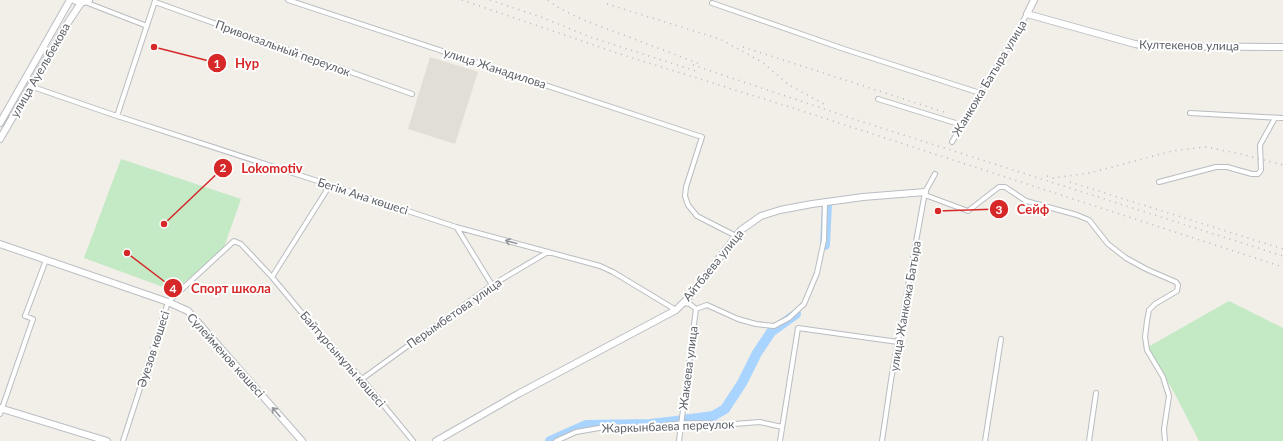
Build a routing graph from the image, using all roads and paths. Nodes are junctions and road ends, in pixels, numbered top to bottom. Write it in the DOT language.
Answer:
graph roads {
  1 [pos="70,0"];
  2 [pos="74,0"];
  3 [pos="288,0"];
  4 [pos="1034,0"];
  5 [pos="155,1"];
  6 [pos="85,2"];
  7 [pos="712,3"];
  8 [pos="1027,14"];
  9 [pos="147,26"];
  10 [pos="1283,46"];
  11 [pos="23,83"];
  12 [pos="30,86"];
  13 [pos="980,93"];
  14 [pos="412,94"];
  15 [pos="878,99"];
  16 [pos="1190,113"];
  17 [pos="117,116"];
  18 [pos="1274,118"];
  19 [pos="1283,118"];
  20 [pos="0,123"];
  21 [pos="962,125"];
  22 [pos="0,139"];
  23 [pos="952,142"];
  24 [pos="935,174"];
  25 [pos="1159,182"];
  26 [pos="330,185"];
  27 [pos="925,193"];
  28 [pos="825,202"];
  29 [pos="456,227"];
  30 [pos="736,236"];
  31 [pos="0,244"];
  32 [pos="548,252"];
  33 [pos="46,260"];
  34 [pos="272,277"];
  35 [pos="492,285"];
  36 [pos="168,302"];
  37 [pos="683,303"];
  38 [pos="696,309"];
  39 [pos="676,310"];
  40 [pos="1001,339"];
  41 [pos="898,342"];
  42 [pos="362,379"];
  43 [pos="1096,393"];
  44 [pos="1,410"];
  45 [pos="682,423"];
  46 [pos="782,427"];
  47 [pos="107,441"];
  48 [pos="123,441"];
  49 [pos="302,441"];
  50 [pos="413,441"];
  51 [pos="436,441"];
  52 [pos="556,441"];
  53 [pos="679,441"];
  54 [pos="780,441"];
  55 [pos="882,441"];
  56 [pos="985,441"];
  57 [pos="1089,441"];
  58 [pos="1165,441"];
  1 -- 11 [label="street, улица Ауельбекова"];
  2 -- 6 [label="street"];
  3 -- 30 [label="street, улица Жанадилова"];
  4 -- 8 [label="street, Жанкожа Батыра улица"];
  5 -- 9 [label="street"];
  5 -- 14 [label="street, Привокзальный переулок"];
  6 -- 9 [label="street"];
  6 -- 12 [label="street, улица Ауельбекова"];
  7 -- 13 [label="street"];
  8 -- 10 [label="street, Култекенов улица"];
  8 -- 13 [label="street, Жанкожа Батыра улица"];
  9 -- 17 [label="street"];
  11 -- 12 [label="street, Бегім Ана көшесі"];
  11 -- 20 [label="street, улица Ауельбекова"];
  12 -- 17 [label="street, Бегім Ана көшесі"];
  12 -- 22 [label="street, улица Ауельбекова"];
  13 -- 21 [label="street, Жанкожа Батыра улица"];
  15 -- 21 [label="street"];
  16 -- 18 [label="street"];
  17 -- 26 [label="street, Бегім Ана көшесі"];
  18 -- 19 [label="street"];
  18 -- 25 [label="street"];
  21 -- 23 [label="street, Жанкожа Батыра улица"];
  24 -- 27 [label="street, улица Жанкожа Батыра"];
  26 -- 29 [label="street, Бегім Ана көшесі"];
  26 -- 34 [label="street"];
  27 -- 28 [label="street, Айтбаева улица"];
  27 -- 41 [label="street, улица Жанкожа Батыра"];
  27 -- 58 [label="street"];
  28 -- 30 [label="street, Айтбаева улица"];
  28 -- 38 [label="street"];
  32 -- 29 [label="street, Бегім Ана көшесі, one-way"];
  29 -- 35 [label="street"];
  30 -- 37 [label="street, Айтбаева улица"];
  31 -- 33 [label="street, Сүлейменов көшесі"];
  32 -- 35 [label="street, Перымбетова улица"];
  32 -- 39 [label="street, Бегім Ана көшесі"];
  33 -- 36 [label="street, Сүлейменов көшесі"];
  33 -- 44 [label="street"];
  34 -- 36 [label="street, Әуезов көшесі"];
  34 -- 42 [label="street, Байтұрсынұлы көшесі"];
  35 -- 42 [label="street, Перымбетова улица"];
  36 -- 48 [label="street, Әуезов көшесі"];
  49 -- 36 [label="street, Сүлейменов көшесі, one-way"];
  37 -- 38 [label="street, Жакаева улица"];
  37 -- 39 [label="street, Айтбаева улица"];
  38 -- 45 [label="street, Жакаева улица"];
  39 -- 51 [label="street, Айтбаева улица"];
  40 -- 56 [label="street"];
  41 -- 46 [label="street"];
  41 -- 55 [label="street, улица Жанкожа Батыра"];
  42 -- 50 [label="street, Байтұрсынұлы көшесі"];
  43 -- 57 [label="street"];
  44 -- 47 [label="street"];
  45 -- 46 [label="street, Жаркынбаева переулок"];
  45 -- 52 [label="street, Жаркынбаева переулок"];
  45 -- 53 [label="street, Жакаева улица"];
  46 -- 54 [label="street"];
}
